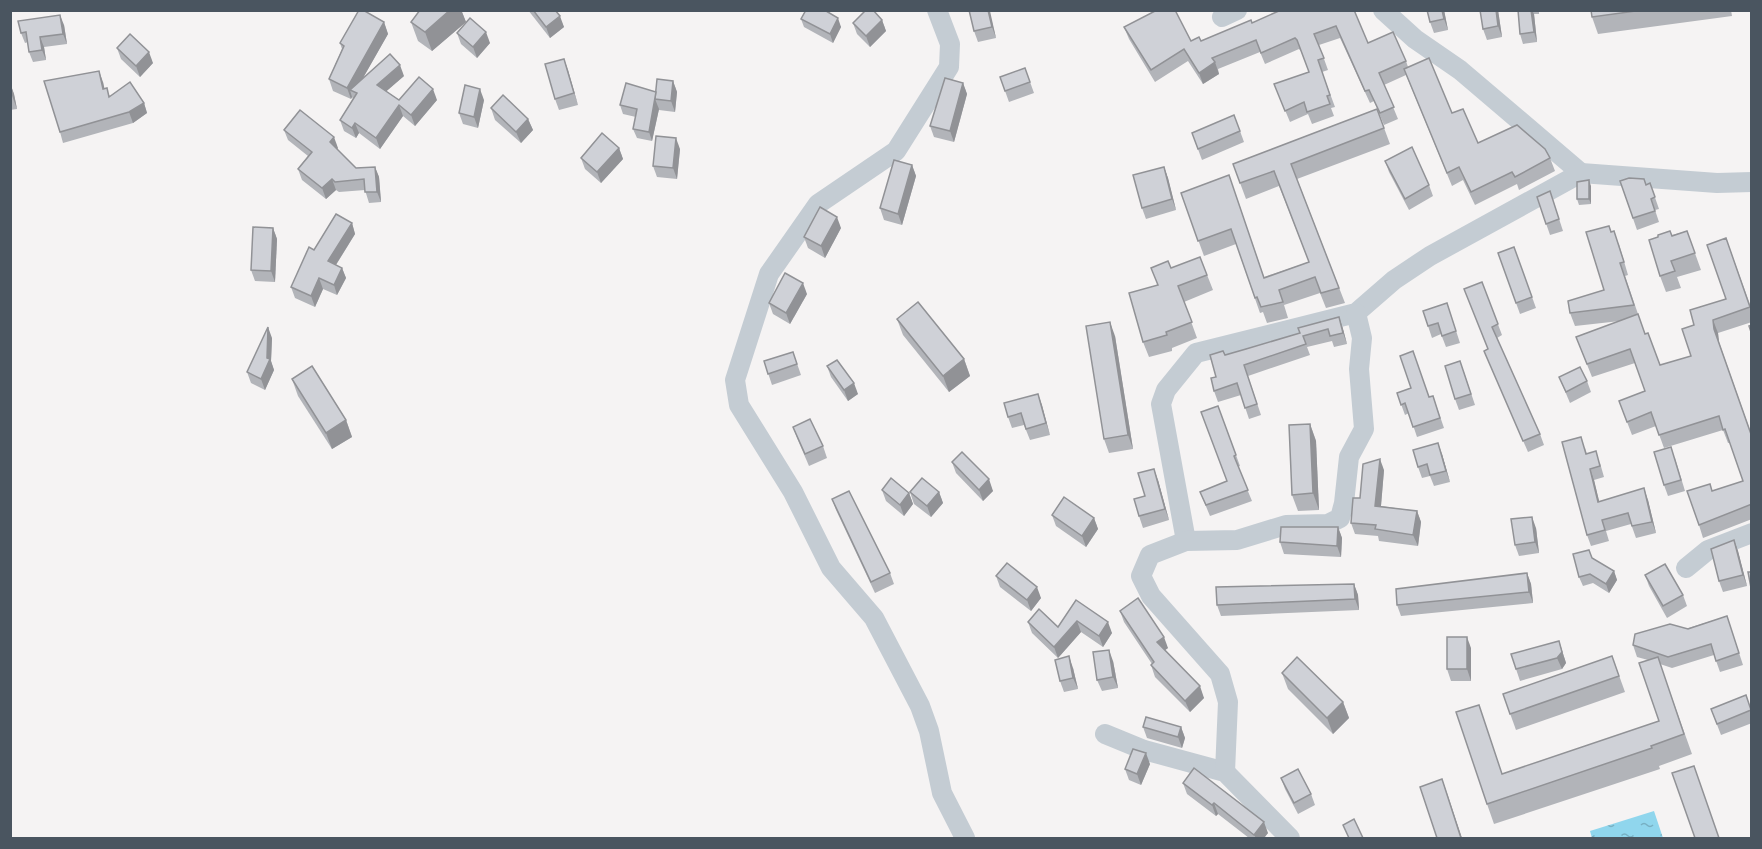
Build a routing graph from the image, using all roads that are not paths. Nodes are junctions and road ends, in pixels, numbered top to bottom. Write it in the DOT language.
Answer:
graph roads {
  1 [pos="938,10"];
  2 [pos="1383,10"];
  3 [pos="1581,173"];
  4 [pos="1752,182"];
  5 [pos="1356,313"];
  6 [pos="1752,533"];
  7 [pos="1186,542"];
  8 [pos="1686,567"];
  9 [pos="1105,734"];
  10 [pos="1225,772"];
  11 [pos="965,838"];
  12 [pos="1290,838"];
  1 -- 11 [label="street"];
  2 -- 3 [label="street"];
  3 -- 4 [label="street"];
  3 -- 5 [label="street"];
  5 -- 7 [label="street"];
  5 -- 7 [label="street"];
  6 -- 8 [label="street"];
  7 -- 10 [label="street"];
  9 -- 10 [label="street"];
  10 -- 12 [label="street"];
}
